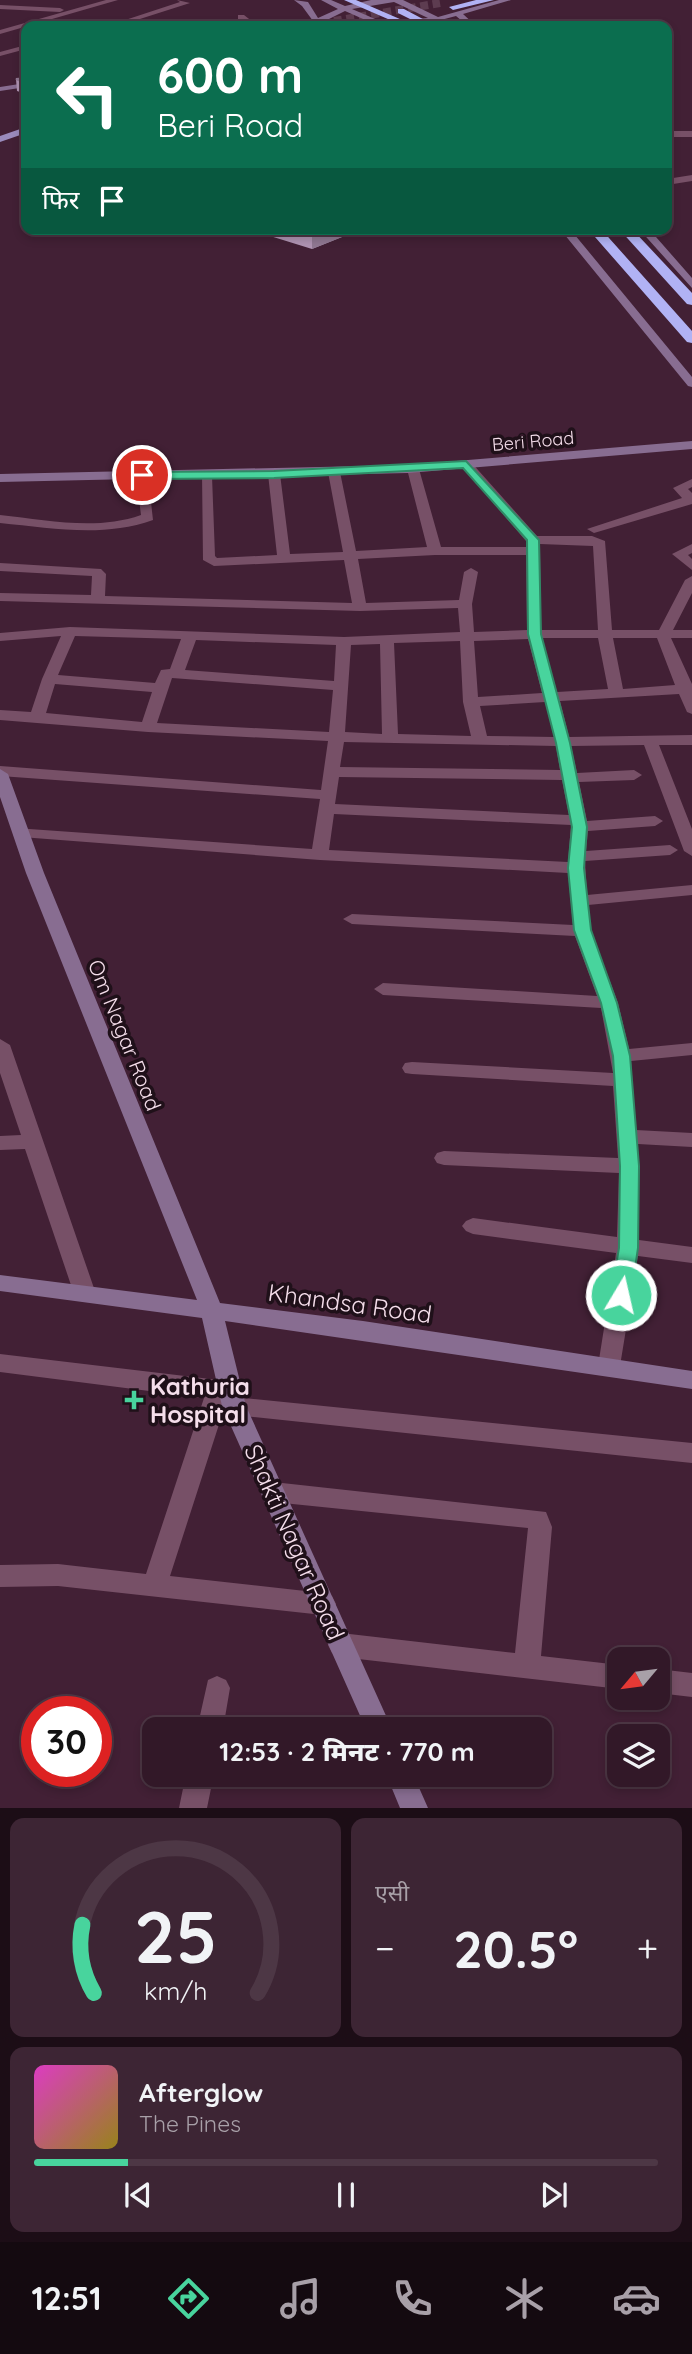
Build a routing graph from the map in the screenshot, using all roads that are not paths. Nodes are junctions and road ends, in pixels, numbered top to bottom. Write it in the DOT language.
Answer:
graph roads {
  1 [pos="73,0"];
  2 [pos="114,0"];
  3 [pos="181,0"];
  4 [pos="298,0"];
  5 [pos="323,0"];
  6 [pos="373,0"];
  7 [pos="396,0"];
  8 [pos="490,0"];
  9 [pos="507,0"];
  10 [pos="425,1"];
  11 [pos="1,3"];
  12 [pos="440,3"];
  13 [pos="349,4"];
  14 [pos="456,7"];
  15 [pos="60,10"];
  16 [pos="78,11"];
  17 [pos="241,17"];
  18 [pos="43,21"];
  19 [pos="127,21"];
  20 [pos="247,21"];
  21 [pos="318,21"];
  22 [pos="320,21"];
  23 [pos="321,21"];
  24 [pos="323,21"];
  25 [pos="355,21"];
  26 [pos="377,21"];
  27 [pos="397,21"];
  28 [pos="431,21"];
  29 [pos="432,21"];
  30 [pos="435,21"];
  31 [pos="468,21"];
  32 [pos="21,27"];
  33 [pos="0,30"];
  34 [pos="21,48"];
  35 [pos="0,54"];
  36 [pos="21,86"];
  37 [pos="0,89"];
  38 [pos="21,132"];
  39 [pos="672,134"];
  40 [pos="692,134"];
  41 [pos="0,139"];
  42 [pos="21,139"];
  43 [pos="0,146"];
  44 [pos="692,178"];
  45 [pos="672,181"];
  46 [pos="570,235"];
  47 [pos="587,235"];
  48 [pos="599,235"];
  49 [pos="631,235"];
  50 [pos="649,235"];
  51 [pos="657,235"];
  52 [pos="692,274"];
  53 [pos="692,285"];
  54 [pos="654,296"];
  55 [pos="692,301"];
  56 [pos="692,339"];
  57 [pos="692,384"];
  58 [pos="692,445"];
  59 [pos="466,464"];
  60 [pos="413,469"];
  61 [pos="334,472"];
  62 [pos="274,474"];
  63 [pos="142,475"];
  64 [pos="206,476"];
  65 [pos="0,478"];
  66 [pos="692,483"];
  67 [pos="691,499"];
  68 [pos="0,519"];
  69 [pos="594,529"];
  70 [pos="533,545"];
  71 [pos="692,548"];
  72 [pos="435,551"];
  73 [pos="348,557"];
  74 [pos="284,559"];
  75 [pos="692,566"];
  76 [pos="0,567"];
  77 [pos="471,572"];
  78 [pos="692,580"];
  79 [pos="0,597"];
  80 [pos="98,598"];
  81 [pos="465,604"];
  82 [pos="360,607"];
  83 [pos="70,631"];
  84 [pos="534,634"];
  85 [pos="692,634"];
  86 [pos="605,635"];
  87 [pos="190,636"];
  88 [pos="663,636"];
  89 [pos="0,637"];
  90 [pos="466,638"];
  91 [pos="387,641"];
  92 [pos="344,642"];
  93 [pos="176,674"];
  94 [pos="49,679"];
  95 [pos="341,686"];
  96 [pos="160,688"];
  97 [pos="689,690"];
  98 [pos="616,693"];
  99 [pos="549,698"];
  100 [pos="471,702"];
  101 [pos="692,709"];
  102 [pos="0,715"];
  103 [pos="38,716"];
  104 [pos="148,727"];
  105 [pos="337,735"];
  106 [pos="390,738"];
  107 [pos="692,740"];
  108 [pos="480,741"];
  109 [pos="650,741"];
  110 [pos="563,743"];
  111 [pos="333,772"];
  112 [pos="0,773"];
  113 [pos="634,775"];
  114 [pos="569,777"];
  115 [pos="328,802"];
  116 [pos="655,821"];
  117 [pos="579,823"];
  118 [pos="21,832"];
  119 [pos="670,850"];
  120 [pos="692,851"];
  121 [pos="320,855"];
  122 [pos="577,863"];
  123 [pos="692,890"];
  124 [pos="580,901"];
  125 [pos="352,919"];
  126 [pos="583,930"];
  127 [pos="383,989"];
  128 [pos="609,1003"];
  129 [pos="0,1045"];
  130 [pos="692,1049"];
  131 [pos="621,1056"];
  132 [pos="412,1068"];
  133 [pos="623,1080"];
  134 [pos="628,1137"];
  135 [pos="692,1140"];
  136 [pos="33,1142"];
  137 [pos="0,1143"];
  138 [pos="444,1158"];
  139 [pos="629,1166"];
  140 [pos="473,1226"];
  141 [pos="628,1248"];
  142 [pos="692,1255"];
  143 [pos="0,1283"];
  144 [pos="85,1294"];
  145 [pos="212,1311"];
  146 [pos="0,1363"];
  147 [pos="609,1366"];
  148 [pos="692,1380"];
  149 [pos="227,1396"];
  150 [pos="692,1453"];
  151 [pos="272,1492"];
  152 [pos="0,1576"];
  153 [pos="155,1585"];
  154 [pos="323,1604"];
  155 [pos="341,1645"];
  156 [pos="527,1666"];
  157 [pos="607,1675"];
  158 [pos="670,1682"];
  159 [pos="692,1685"];
  160 [pos="217,1688"];
  161 [pos="212,1717"];
  162 [pos="374,1717"];
  163 [pos="197,1787"];
  164 [pos="405,1787"];
  165 [pos="193,1808"];
  166 [pos="414,1808"];
  1 -- 15 [label="street"];
  2 -- 16 [label="street"];
  3 -- 19 [label="street"];
  4 -- 21 [label="street"];
  5 -- 13 [label="street"];
  5 -- 22 [label="street"];
  6 -- 28 [label="highway"];
  7 -- 10 [label="street"];
  7 -- 13 [label="street"];
  7 -- 29 [label="street"];
  8 -- 14 [label="highway"];
  9 -- 14 [label="street"];
  10 -- 14 [label="street"];
  11 -- 15 [label="street"];
  12 -- 14 [label="highway"];
  13 -- 23 [label="street"];
  13 -- 26 [label="street"];
  13 -- 27 [label="highway"];
  14 -- 30 [label="street"];
  14 -- 31 [label="street"];
  15 -- 16 [label="street"];
  16 -- 18 [label="street"];
  17 -- 20 [label="street"];
  24 -- 25 [label="street"];
  32 -- 33 [label="street"];
  34 -- 35 [label="street"];
  36 -- 37 [label="street"];
  38 -- 41 [label="main road"];
  39 -- 40 [label="street"];
  42 -- 43 [label="main road"];
  44 -- 45 [label="street"];
  46 -- 57 [label="street"];
  47 -- 54 [label="highway"];
  48 -- 54 [label="highway"];
  49 -- 55 [label="highway"];
  50 -- 53 [label="street"];
  51 -- 52 [label="street"];
  54 -- 56 [label="highway"];
  58 -- 59 [label="street, Beri Road"];
  59 -- 60 [label="street, Beri Road"];
  59 -- 70 [label="street"];
  60 -- 61 [label="street, Beri Road"];
  60 -- 72 [label="street"];
  61 -- 62 [label="street, Beri Road"];
  61 -- 73 [label="street"];
  62 -- 64 [label="street, Beri Road"];
  62 -- 74 [label="street"];
  63 -- 64 [label="street, Beri Road"];
  63 -- 65 [label="street, Beri Road"];
  63 -- 68 [label="street"];
  64 -- 74 [label="street"];
  66 -- 67 [label="street"];
  67 -- 69 [label="street"];
  70 -- 72 [label="street"];
  70 -- 84 [label="street"];
  70 -- 86 [label="street"];
  71 -- 75 [label="street"];
  72 -- 73 [label="street"];
  73 -- 74 [label="street"];
  73 -- 82 [label="street"];
  76 -- 80 [label="street"];
  77 -- 81 [label="street"];
  78 -- 88 [label="street"];
  79 -- 80 [label="street"];
  80 -- 82 [label="street"];
  81 -- 82 [label="street"];
  81 -- 90 [label="street"];
  83 -- 87 [label="street"];
  83 -- 89 [label="street"];
  83 -- 94 [label="street"];
  84 -- 86 [label="street"];
  84 -- 90 [label="street"];
  84 -- 99 [label="street"];
  85 -- 88 [label="street"];
  86 -- 88 [label="street"];
  86 -- 98 [label="street"];
  87 -- 92 [label="street"];
  87 -- 93 [label="street"];
  88 -- 97 [label="street"];
  90 -- 91 [label="street"];
  90 -- 100 [label="street"];
  91 -- 92 [label="street"];
  91 -- 106 [label="street"];
  92 -- 95 [label="street"];
  93 -- 95 [label="street"];
  93 -- 96 [label="street"];
  94 -- 96 [label="street"];
  94 -- 103 [label="street"];
  95 -- 105 [label="street"];
  96 -- 104 [label="street"];
  97 -- 98 [label="street"];
  97 -- 101 [label="street"];
  98 -- 99 [label="street"];
  99 -- 100 [label="street"];
  99 -- 110 [label="street"];
  100 -- 108 [label="street"];
  102 -- 103 [label="street"];
  103 -- 104 [label="street"];
  104 -- 105 [label="street"];
  105 -- 106 [label="street"];
  105 -- 111 [label="street"];
  106 -- 108 [label="street"];
  107 -- 109 [label="street"];
  108 -- 110 [label="street"];
  109 -- 110 [label="street"];
  109 -- 120 [label="street"];
  110 -- 114 [label="street"];
  111 -- 114 [label="street"];
  111 -- 115 [label="street"];
  112 -- 115 [label="street"];
  112 -- 118 [label="street, Om Nagar Road"];
  113 -- 114 [label="street"];
  114 -- 117 [label="street"];
  115 -- 117 [label="street"];
  115 -- 121 [label="street"];
  116 -- 117 [label="street"];
  117 -- 122 [label="street"];
  118 -- 121 [label="street"];
  118 -- 145 [label="street, Om Nagar Road"];
  119 -- 122 [label="street"];
  121 -- 122 [label="street"];
  122 -- 124 [label="street"];
  123 -- 124 [label="street"];
  124 -- 126 [label="street"];
  125 -- 126 [label="street"];
  126 -- 128 [label="street"];
  127 -- 128 [label="street"];
  128 -- 131 [label="street"];
  129 -- 136 [label="street"];
  130 -- 131 [label="street"];
  131 -- 133 [label="street"];
  132 -- 133 [label="street"];
  133 -- 134 [label="street"];
  134 -- 135 [label="street"];
  134 -- 139 [label="street"];
  136 -- 137 [label="street"];
  136 -- 144 [label="street"];
  138 -- 139 [label="street"];
  139 -- 141 [label="street"];
  140 -- 141 [label="street"];
  141 -- 142 [label="street"];
  141 -- 147 [label="street"];
  143 -- 144 [label="street, Khandsa Road"];
  144 -- 145 [label="street, Khandsa Road"];
  145 -- 147 [label="street, Khandsa Road"];
  145 -- 149 [label="street, Shakti Nagar Road"];
  146 -- 149 [label="street"];
  147 -- 148 [label="street, Khandsa Road"];
  149 -- 150 [label="street"];
  149 -- 151 [label="street, Shakti Nagar Road"];
  149 -- 153 [label="street"];
  151 -- 154 [label="street, Shakti Nagar Road"];
  151 -- 156 [label="street"];
  152 -- 153 [label="street"];
  153 -- 154 [label="street"];
  154 -- 155 [label="street, Shakti Nagar Road"];
  155 -- 156 [label="street"];
  155 -- 162 [label="street, Shakti Nagar Road"];
  156 -- 157 [label="street"];
  158 -- 159 [label="street"];
  160 -- 161 [label="street"];
  163 -- 165 [label="street"];
  164 -- 166 [label="street"];
}
